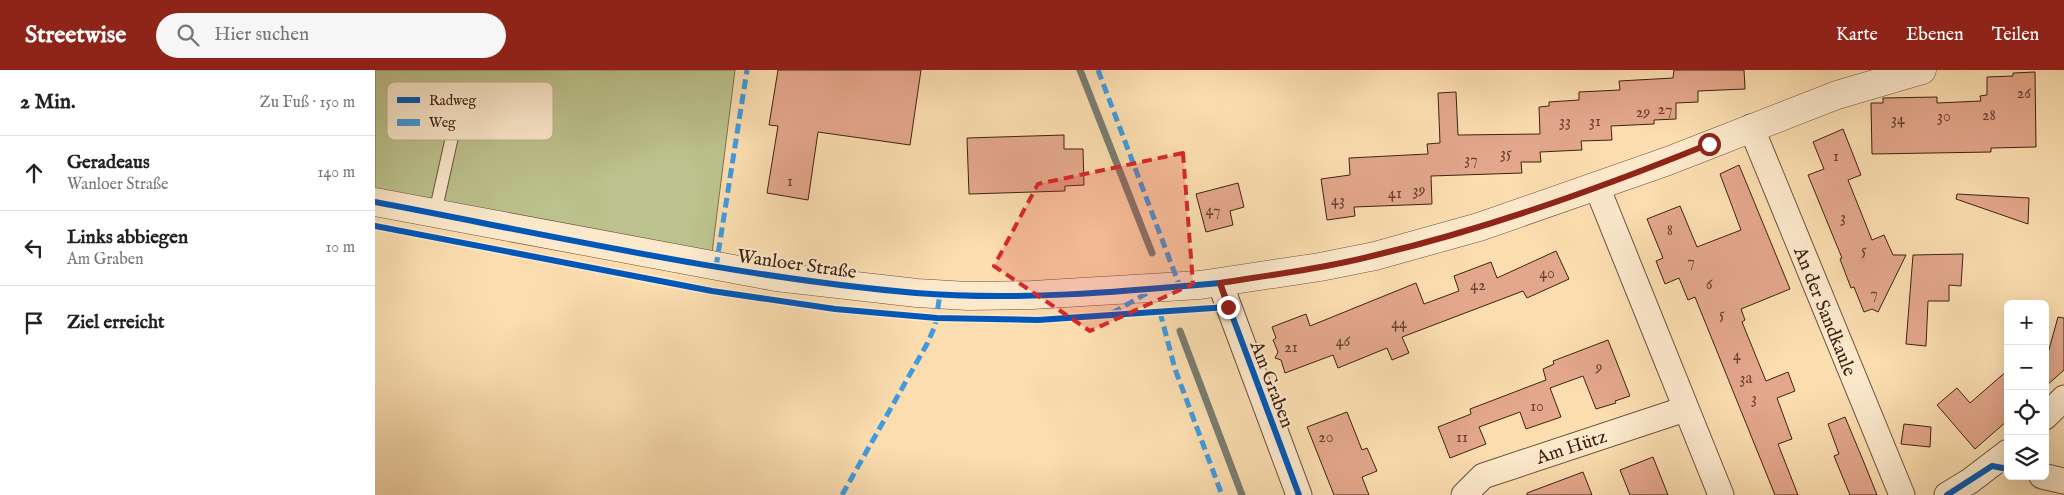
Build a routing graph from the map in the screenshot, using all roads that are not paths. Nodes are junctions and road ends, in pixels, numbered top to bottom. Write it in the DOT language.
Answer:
graph roads {
  1 [pos="1922,70"];
  2 [pos="1751,128"];
  3 [pos="451,140"];
  4 [pos="1597,187"];
  5 [pos="375,202"];
  6 [pos="435,213"];
  7 [pos="1220,283"];
  8 [pos="2064,398"];
  9 [pos="1685,409"];
  10 [pos="2049,413"];
  11 [pos="2003,462"];
  12 [pos="2049,478"];
  13 [pos="2064,481"];
  14 [pos="1299,495"];
  15 [pos="1464,495"];
  16 [pos="1721,495"];
  17 [pos="1902,495"];
  18 [pos="1947,495"];
  1 -- 2 [label="street, Wanloer Straße"];
  2 -- 4 [label="street, Wanloer Straße"];
  2 -- 17 [label="street, An der Sandkaule"];
  3 -- 6 [label="lane"];
  4 -- 7 [label="street, Wanloer Straße"];
  4 -- 9 [label="street"];
  5 -- 6 [label="street, Wanloer Straße"];
  6 -- 7 [label="street, Wanloer Straße"];
  7 -- 14 [label="street, Am Graben"];
  8 -- 10 [label="street"];
  9 -- 15 [label="street, Am Hütz"];
  9 -- 16 [label="street"];
  11 -- 18 [label="street"];
  12 -- 13 [label="street"];
}
